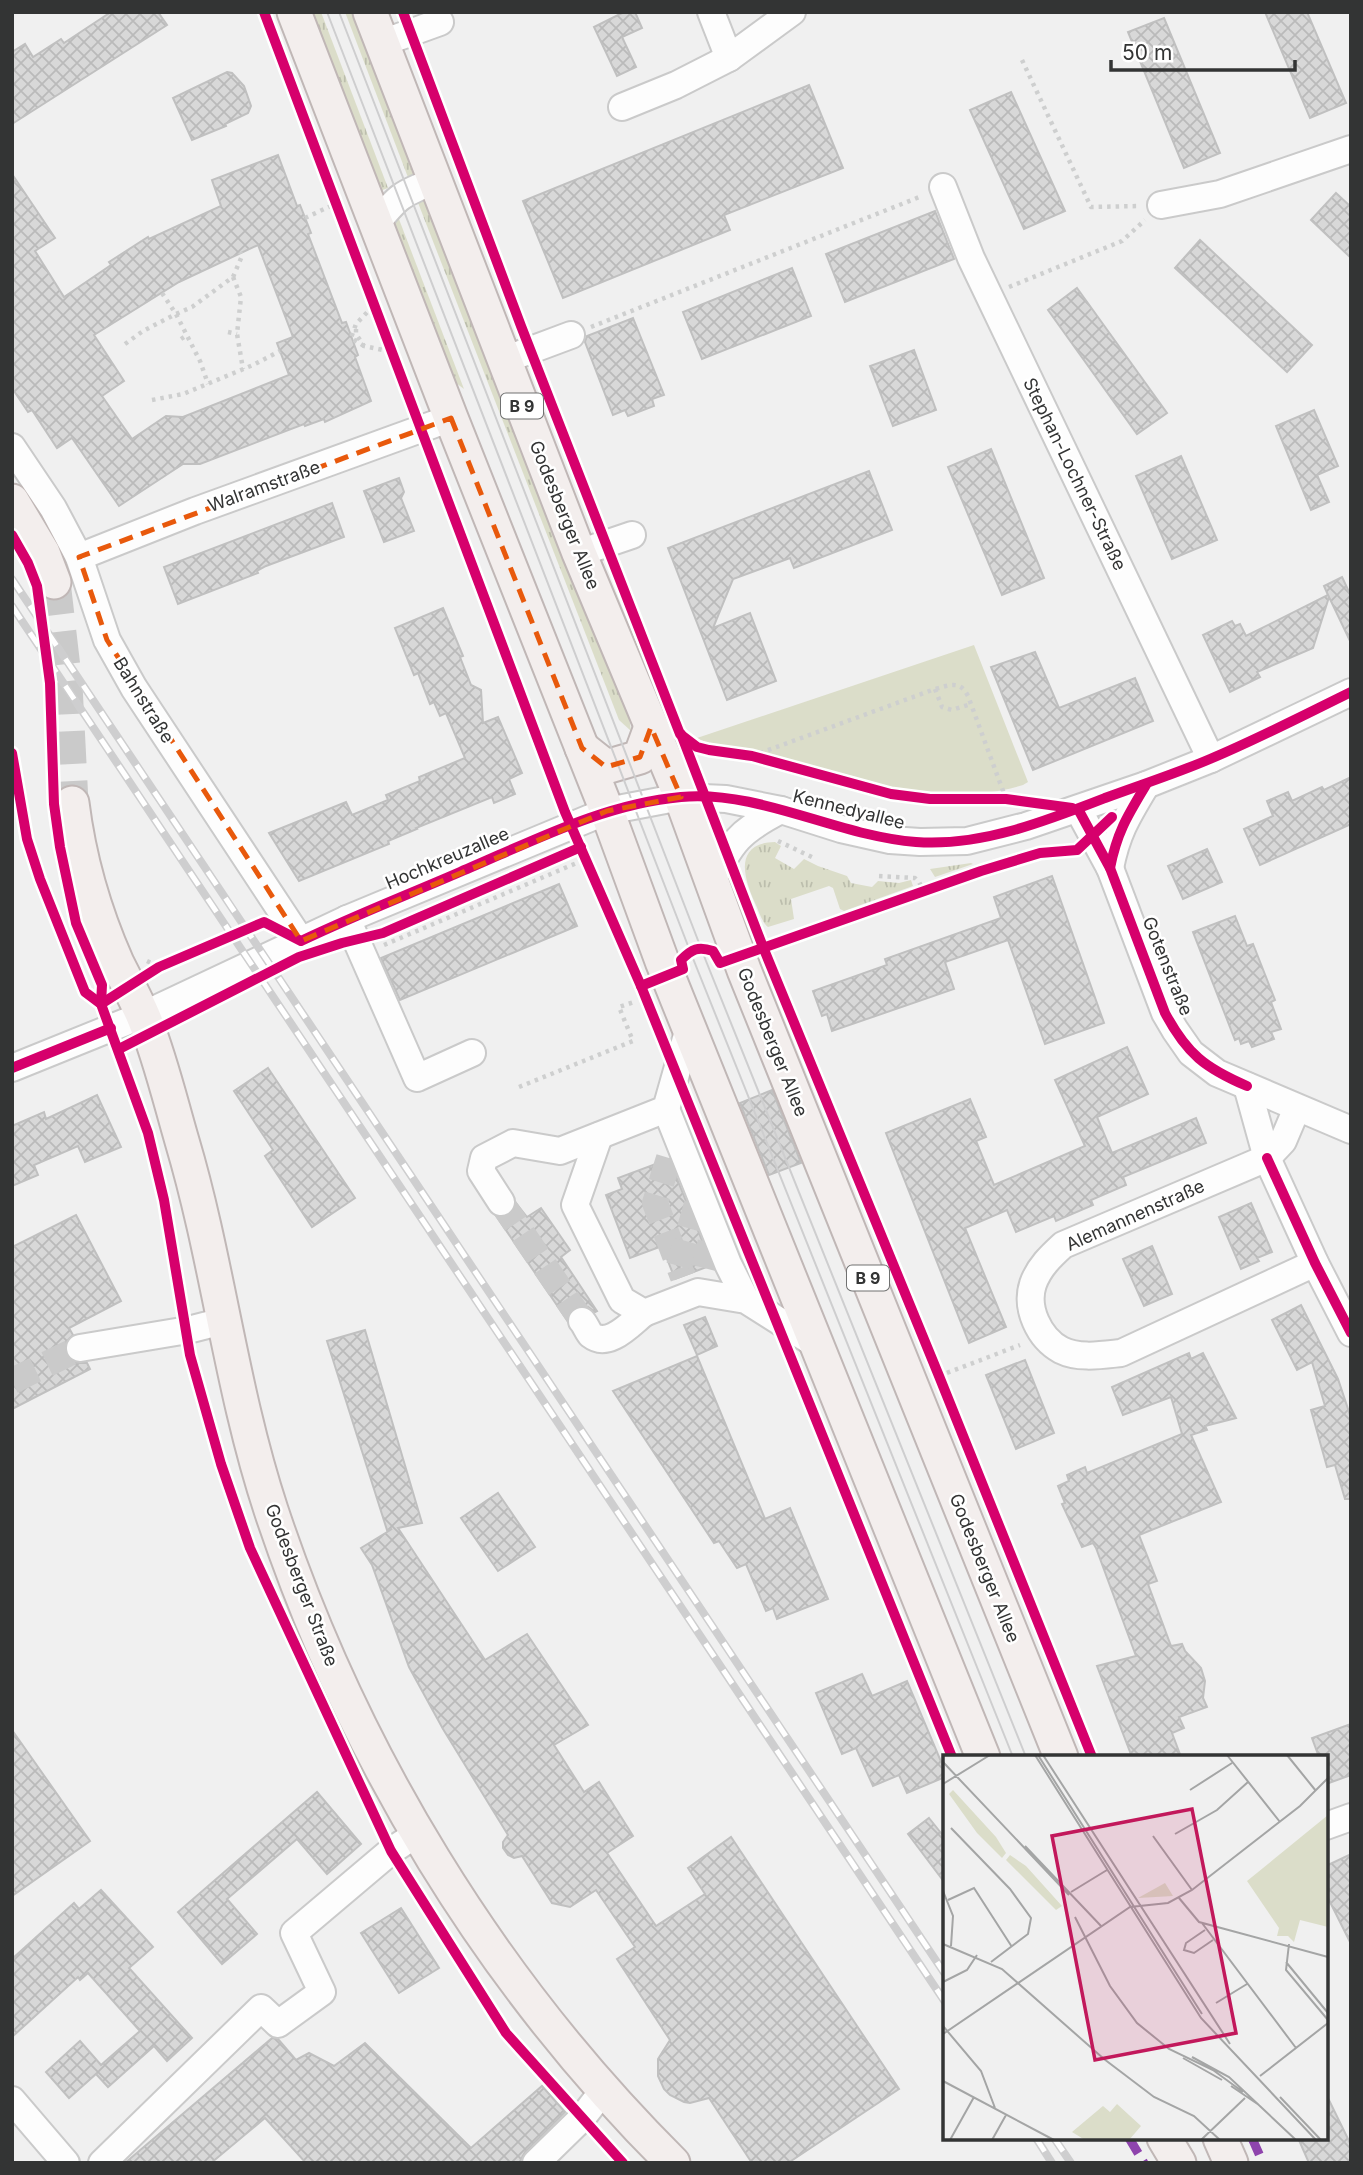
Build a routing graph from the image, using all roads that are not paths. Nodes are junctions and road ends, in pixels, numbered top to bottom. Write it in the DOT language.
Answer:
graph roads {
  1 [pos="294,12"];
  2 [pos="370,12"];
  3 [pos="711,12"];
  4 [pos="792,12"];
  5 [pos="440,22"];
  6 [pos="382,43"];
  7 [pos="729,58"];
  8 [pos="622,107"];
  9 [pos="1351,149"];
  10 [pos="435,181"];
  11 [pos="943,187"];
  12 [pos="1161,205"];
  13 [pos="376,224"];
  14 [pos="571,335"];
  15 [pos="504,360"];
  16 [pos="451,418"];
  17 [pos="12,447"];
  18 [pos="12,501"];
  19 [pos="632,535"];
  20 [pos="579,553"];
  21 [pos="79,557"];
  22 [pos="54,582"];
  23 [pos="1351,692"];
  24 [pos="652,727"];
  25 [pos="582,748"];
  26 [pos="1211,759"];
  27 [pos="1146,785"];
  28 [pos="681,797"];
  29 [pos="72,803"];
  30 [pos="1079,809"];
  31 [pos="781,810"];
  32 [pos="607,811"];
  33 [pos="1110,868"];
  34 [pos="710,883"];
  35 [pos="346,919"];
  36 [pos="301,941"];
  37 [pos="143,1015"];
  38 [pos="689,1028"];
  39 [pos="472,1053"];
  40 [pos="12,1068"];
  41 [pos="1247,1086"];
  42 [pos="1297,1108"];
  43 [pos="666,1109"];
  44 [pos="1351,1130"];
  45 [pos="599,1136"];
  46 [pos="1267,1158"];
  47 [pos="501,1202"];
  48 [pos="1315,1263"];
  49 [pos="746,1300"];
  50 [pos="644,1312"];
  51 [pos="223,1321"];
  52 [pos="582,1321"];
  53 [pos="1351,1333"];
  54 [pos="817,1345"];
  55 [pos="80,1348"];
  56 [pos="982,1755"];
  57 [pos="1060,1755"];
  58 [pos="1351,1817"];
  59 [pos="1328,1825"];
  60 [pos="418,1833"];
  61 [pos="603,2091"];
  62 [pos="12,2100"];
  63 [pos="1165,2140"];
  64 [pos="1221,2140"];
  65 [pos="66,2163"];
  66 [pos="102,2163"];
  67 [pos="536,2163"];
  68 [pos="673,2163"];
  69 [pos="694,2163"];
  70 [pos="1179,2163"];
  71 [pos="1231,2163"];
  1 -- 13 [label="main road"];
  2 -- 6 [label="main road, Godesberger Allee / B 9"];
  3 -- 7 [label="street"];
  4 -- 7 [label="street"];
  5 -- 6 [label="street"];
  6 -- 10 [label="main road, Godesberger Allee / B 9"];
  7 -- 8 [label="street"];
  9 -- 12 [label="street"];
  10 -- 13 [label="street"];
  10 -- 15 [label="main road, Godesberger Allee / B 9"];
  11 -- 26 [label="street, Stephan-Lochner-Straße"];
  13 -- 16 [label="main road"];
  14 -- 15 [label="street"];
  15 -- 20 [label="main road, Godesberger Allee / B 9"];
  16 -- 21 [label="street, Walramstraße"];
  16 -- 25 [label="main road"];
  17 -- 21 [label="street, Bahnstraße"];
  18 -- 22 [label="main road"];
  19 -- 20 [label="street"];
  20 -- 24 [label="main road, Godesberger Allee / B 9"];
  21 -- 36 [label="street, Bahnstraße"];
  23 -- 26 [label="street, Kennedyallee"];
  24 -- 25 [label="main road"];
  24 -- 28 [label="main road, Godesberger Allee / B 9"];
  25 -- 32 [label="main road"];
  26 -- 27 [label="street, Kennedyallee"];
  27 -- 30 [label="street, Kennedyallee"];
  27 -- 33 [label="street"];
  28 -- 31 [label="street, Kennedyallee"];
  28 -- 32 [label="street, Kennedyallee"];
  28 -- 34 [label="main road, Godesberger Allee / B 9"];
  29 -- 37 [label="main road, Godesberger Straße"];
  30 -- 31 [label="street, Kennedyallee"];
  30 -- 33 [label="street, Gotenstraße"];
  31 -- 34 [label="street, Kennedyallee"];
  32 -- 35 [label="street, Hochkreuzallee"];
  32 -- 38 [label="main road"];
  33 -- 41 [label="street, Gotenstraße"];
  34 -- 57 [label="main road, Godesberger Allee / B 9"];
  35 -- 36 [label="street, Hochkreuzallee"];
  35 -- 39 [label="street"];
  36 -- 37 [label="street, Hochkreuzallee"];
  37 -- 40 [label="street, Hochkreuzallee"];
  37 -- 51 [label="main road, Godesberger Straße"];
  38 -- 43 [label="street"];
  38 -- 54 [label="main road"];
  41 -- 42 [label="street, Gotenstraße"];
  41 -- 46 [label="street"];
  42 -- 44 [label="street, Gotenstraße"];
  42 -- 46 [label="street"];
  43 -- 45 [label="street"];
  43 -- 49 [label="street"];
  45 -- 47 [label="street"];
  45 -- 50 [label="street"];
  46 -- 48 [label="street"];
  46 -- 48 [label="street, Alemannenstraße"];
  48 -- 53 [label="street"];
  49 -- 50 [label="street"];
  49 -- 54 [label="street"];
  50 -- 52 [label="street"];
  51 -- 55 [label="street"];
  51 -- 60 [label="main road, Godesberger Straße"];
  54 -- 56 [label="main road"];
  58 -- 59 [label="street"];
  60 -- 61 [label="main road, Godesberger Straße"];
  60 -- 66 [label="street"];
  61 -- 67 [label="street"];
  61 -- 68 [label="main road, Godesberger Straße"];
  61 -- 69 [label="street, Godesberger Straße"];
  62 -- 65 [label="street"];
  63 -- 70 [label="main road"];
  64 -- 71 [label="main road"];
}
